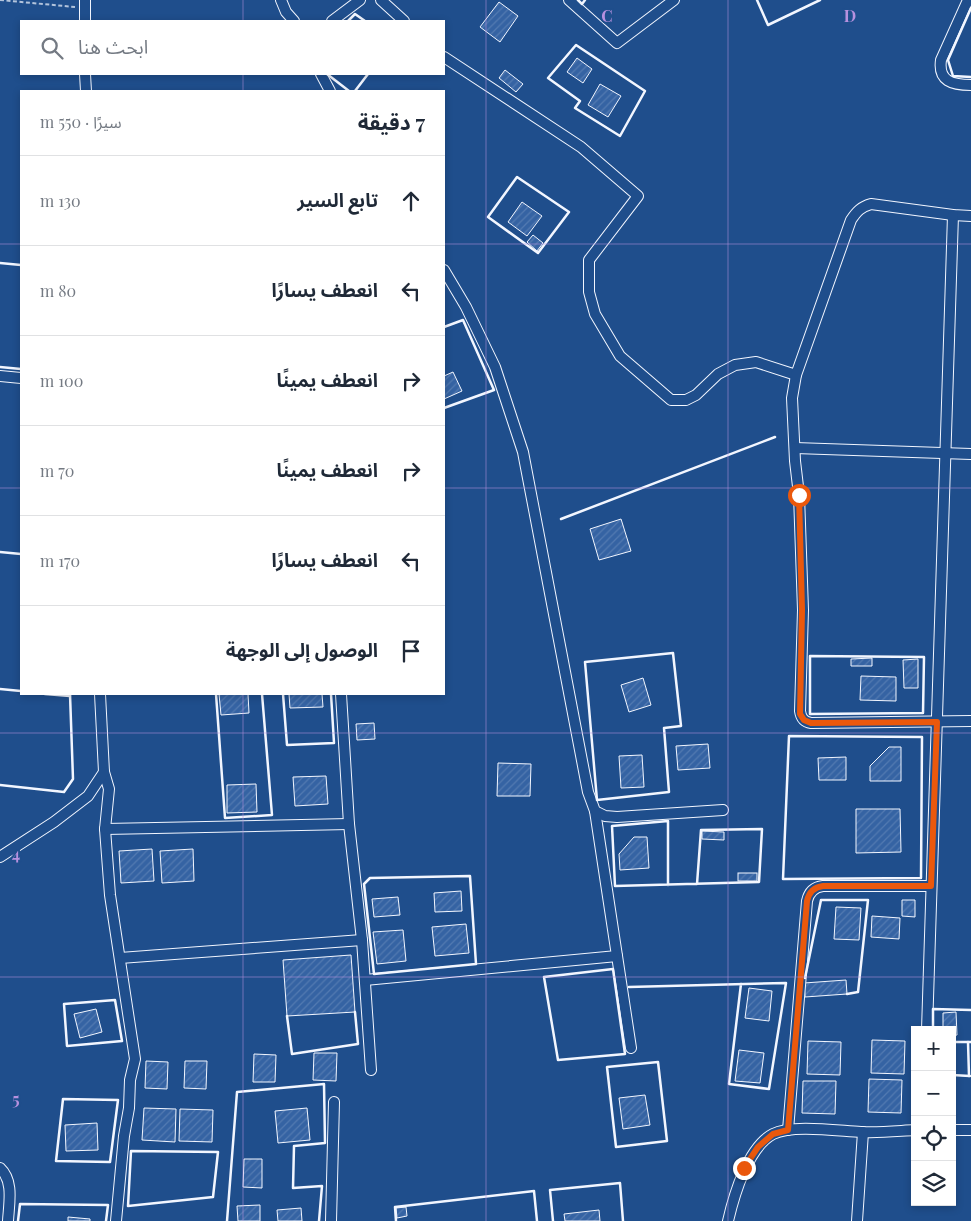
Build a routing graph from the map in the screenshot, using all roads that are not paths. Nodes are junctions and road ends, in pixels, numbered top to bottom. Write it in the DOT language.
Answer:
graph roads {
  1 [pos="281,0"];
  2 [pos="360,0"];
  3 [pos="382,0"];
  4 [pos="569,0"];
  5 [pos="674,0"];
  6 [pos="968,0"];
  7 [pos="85,4"];
  8 [pos="85,20"];
  9 [pos="293,20"];
  10 [pos="333,20"];
  11 [pos="403,20"];
  12 [pos="445,58"];
  13 [pos="86,75"];
  14 [pos="322,75"];
  15 [pos="971,86"];
  16 [pos="86,90"];
  17 [pos="329,90"];
  18 [pos="953,215"];
  19 [pos="971,216"];
  20 [pos="445,272"];
  21 [pos="796,375"];
  22 [pos="0,376"];
  23 [pos="20,378"];
  24 [pos="795,448"];
  25 [pos="946,453"];
  26 [pos="971,454"];
  27 [pos="100,695"];
  28 [pos="341,695"];
  29 [pos="971,721"];
  30 [pos="937,722"];
  31 [pos="104,772"];
  32 [pos="723,810"];
  33 [pos="595,811"];
  34 [pos="348,824"];
  35 [pos="105,829"];
  36 [pos="0,857"];
  37 [pos="931,886"];
  38 [pos="362,940"];
  39 [pos="617,956"];
  40 [pos="120,958"];
  41 [pos="365,980"];
  42 [pos="927,1026"];
  43 [pos="631,1048"];
  44 [pos="371,1070"];
  45 [pos="334,1102"];
  46 [pos="788,1130"];
  47 [pos="911,1130"];
  48 [pos="956,1130"];
  49 [pos="971,1130"];
  50 [pos="863,1132"];
  51 [pos="0,1168"];
  52 [pos="8,1221"];
  53 [pos="116,1221"];
  54 [pos="331,1221"];
  55 [pos="728,1221"];
  56 [pos="857,1221"];
  1 -- 9 [label="street"];
  2 -- 10 [label="street"];
  3 -- 11 [label="street"];
  4 -- 5 [label="street"];
  6 -- 15 [label="street"];
  7 -- 8 [label="street"];
  12 -- 21 [label="street"];
  13 -- 16 [label="street"];
  14 -- 17 [label="street"];
  18 -- 19 [label="street"];
  18 -- 21 [label="street"];
  18 -- 25 [label="street"];
  20 -- 33 [label="street"];
  21 -- 24 [label="street"];
  22 -- 23 [label="street"];
  24 -- 25 [label="street"];
  24 -- 30 [label="street"];
  25 -- 26 [label="street"];
  25 -- 30 [label="street"];
  27 -- 31 [label="street"];
  28 -- 34 [label="street"];
  29 -- 30 [label="street"];
  30 -- 37 [label="street"];
  31 -- 35 [label="street"];
  31 -- 36 [label="street"];
  32 -- 33 [label="street"];
  33 -- 39 [label="street"];
  34 -- 35 [label="street"];
  34 -- 38 [label="street"];
  35 -- 40 [label="street"];
  37 -- 42 [label="street"];
  37 -- 46 [label="street"];
  38 -- 40 [label="street"];
  38 -- 41 [label="street"];
  39 -- 41 [label="street"];
  39 -- 43 [label="street"];
  40 -- 53 [label="street"];
  41 -- 44 [label="street"];
  45 -- 54 [label="street"];
  46 -- 50 [label="street"];
  46 -- 55 [label="street"];
  47 -- 50 [label="street"];
  48 -- 49 [label="street"];
  50 -- 56 [label="street"];
  51 -- 52 [label="street"];
}
